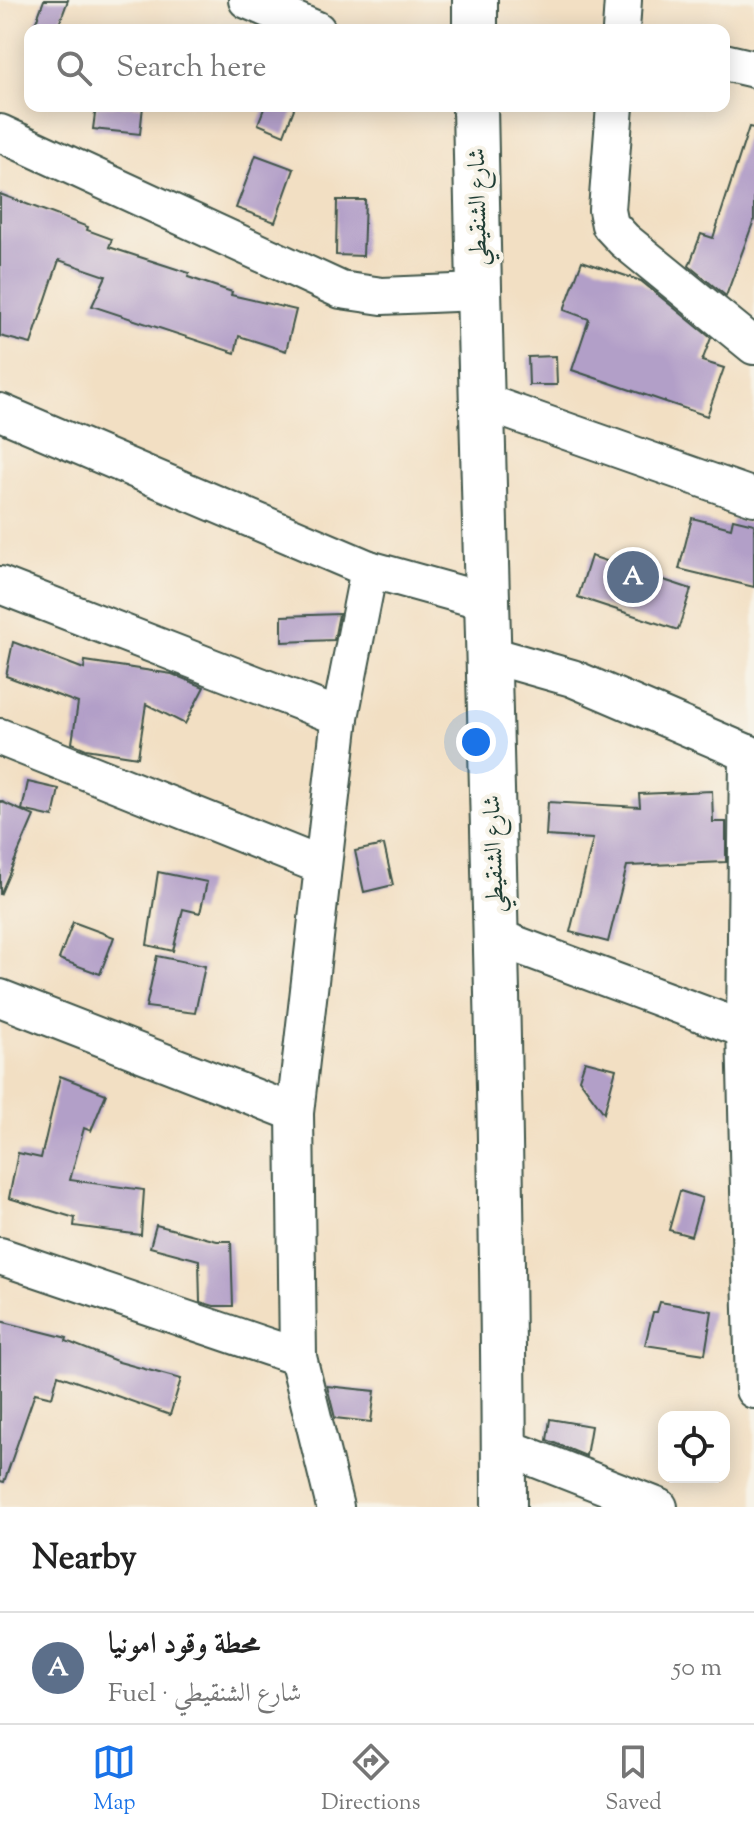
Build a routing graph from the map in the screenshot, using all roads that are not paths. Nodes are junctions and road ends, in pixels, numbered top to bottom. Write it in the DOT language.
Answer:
graph roads {
  1 [pos="247,0"];
  2 [pos="475,0"];
  3 [pos="623,0"];
  4 [pos="303,24"];
  5 [pos="475,24"];
  6 [pos="622,24"];
  7 [pos="730,63"];
  8 [pos="754,69"];
  9 [pos="475,112"];
  10 [pos="615,112"];
  11 [pos="0,133"];
  12 [pos="478,292"];
  13 [pos="754,346"];
  14 [pos="481,401"];
  15 [pos="0,412"];
  16 [pos="754,497"];
  17 [pos="369,569"];
  18 [pos="0,585"];
  19 [pos="484,601"];
  20 [pos="487,654"];
  21 [pos="340,717"];
  22 [pos="0,737"];
  23 [pos="751,754"];
  24 [pos="322,866"];
  25 [pos="496,937"];
  26 [pos="0,998"];
  27 [pos="749,1031"];
  28 [pos="295,1113"];
  29 [pos="0,1256"];
  30 [pos="752,1286"];
  31 [pos="298,1357"];
  32 [pos="754,1390"];
  33 [pos="503,1446"];
  34 [pos="335,1507"];
  35 [pos="504,1507"];
  36 [pos="659,1507"];
  1 -- 4 [label="street"];
  2 -- 5 [label="street"];
  3 -- 6 [label="street"];
  7 -- 8 [label="street"];
  9 -- 12 [label="street, شارع الشنقيطي"];
  10 -- 13 [label="street"];
  11 -- 12 [label="street"];
  12 -- 14 [label="street, شارع الشنقيطي"];
  14 -- 16 [label="street"];
  14 -- 19 [label="street, شارع الشنقيطي"];
  15 -- 17 [label="street"];
  17 -- 19 [label="street"];
  17 -- 21 [label="street"];
  18 -- 21 [label="street"];
  19 -- 20 [label="street, شارع الشنقيطي"];
  20 -- 23 [label="street"];
  20 -- 25 [label="street, شارع الشنقيطي"];
  21 -- 24 [label="street"];
  22 -- 24 [label="street"];
  23 -- 27 [label="street"];
  24 -- 28 [label="street"];
  25 -- 27 [label="street"];
  25 -- 33 [label="street, شارع الشنقيطي"];
  26 -- 28 [label="street"];
  27 -- 30 [label="street"];
  28 -- 31 [label="street"];
  29 -- 31 [label="street"];
  30 -- 32 [label="street"];
  31 -- 34 [label="street"];
  33 -- 35 [label="street, شارع الشنقيطي"];
  33 -- 36 [label="street"];
}
